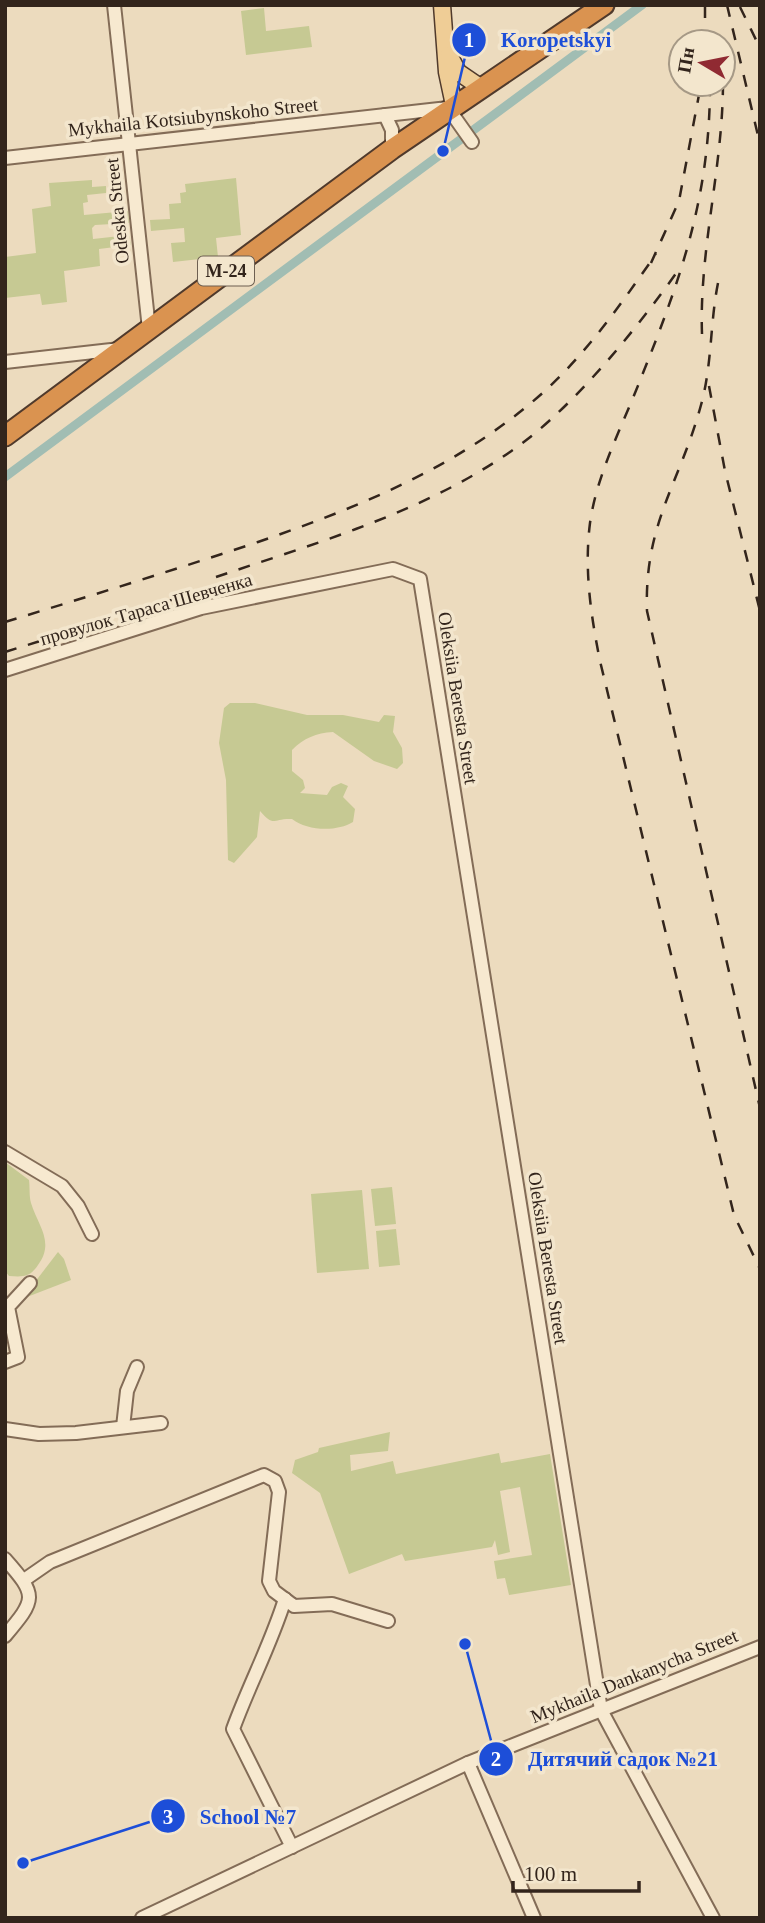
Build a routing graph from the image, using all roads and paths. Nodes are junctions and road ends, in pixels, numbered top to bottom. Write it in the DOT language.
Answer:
graph roads {
  1 [pos="114,5"];
  2 [pos="442,5"];
  3 [pos="604,5"];
  4 [pos="447,49"];
  5 [pos="480,87"];
  6 [pos="451,107"];
  7 [pos="385,116"];
  8 [pos="471,141"];
  9 [pos="130,143"];
  10 [pos="392,149"];
  11 [pos="5,158"];
  12 [pos="149,329"];
  13 [pos="123,349"];
  14 [pos="5,362"];
  15 [pos="5,436"];
  16 [pos="419,579"];
  17 [pos="5,670"];
  18 [pos="5,1152"];
  19 [pos="92,1234"];
  20 [pos="30,1283"];
  21 [pos="5,1362"];
  22 [pos="137,1367"];
  23 [pos="161,1423"];
  24 [pos="122,1427"];
  25 [pos="5,1429"];
  26 [pos="5,1559"];
  27 [pos="24,1580"];
  28 [pos="285,1599"];
  29 [pos="388,1621"];
  30 [pos="5,1636"];
  31 [pos="760,1647"];
  32 [pos="601,1710"];
  33 [pos="468,1763"];
  34 [pos="292,1847"];
  35 [pos="142,1918"];
  36 [pos="534,1918"];
  37 [pos="713,1918"];
  1 -- 9 [label="street, Odeska Street"];
  2 -- 4 [label="main road"];
  3 -- 5 [label="highway, М-24"];
  4 -- 5 [label="main road"];
  4 -- 6 [label="main road"];
  5 -- 6 [label="highway, М-24"];
  6 -- 7 [label="street, Mykhaila Kotsiubynskoho Street"];
  6 -- 8 [label="street"];
  6 -- 10 [label="highway, М-24"];
  7 -- 9 [label="street, Mykhaila Kotsiubynskoho Street"];
  7 -- 10 [label="street"];
  9 -- 11 [label="street, Mykhaila Kotsiubynskoho Street"];
  9 -- 12 [label="street, Odeska Street"];
  10 -- 12 [label="highway, М-24"];
  12 -- 13 [label="highway, М-24"];
  13 -- 14 [label="street"];
  13 -- 15 [label="highway, М-24"];
  16 -- 17 [label="street, провулок Тараса Шевченка"];
  16 -- 32 [label="street, Oleksiia Beresta Street"];
  18 -- 19 [label="street"];
  20 -- 21 [label="street"];
  22 -- 24 [label="street"];
  23 -- 24 [label="street"];
  24 -- 25 [label="street"];
  26 -- 27 [label="street"];
  27 -- 28 [label="street"];
  27 -- 30 [label="street"];
  28 -- 29 [label="street"];
  28 -- 34 [label="street"];
  31 -- 32 [label="street, Mykhaila Dankanycha Street"];
  32 -- 33 [label="street, Mykhaila Dankanycha Street"];
  32 -- 37 [label="street, Oleksiia Beresta Street"];
  33 -- 34 [label="street, Mykhaila Dankanycha Street"];
  33 -- 36 [label="street"];
  34 -- 35 [label="street, Mykhaila Dankanycha Street"];
}
